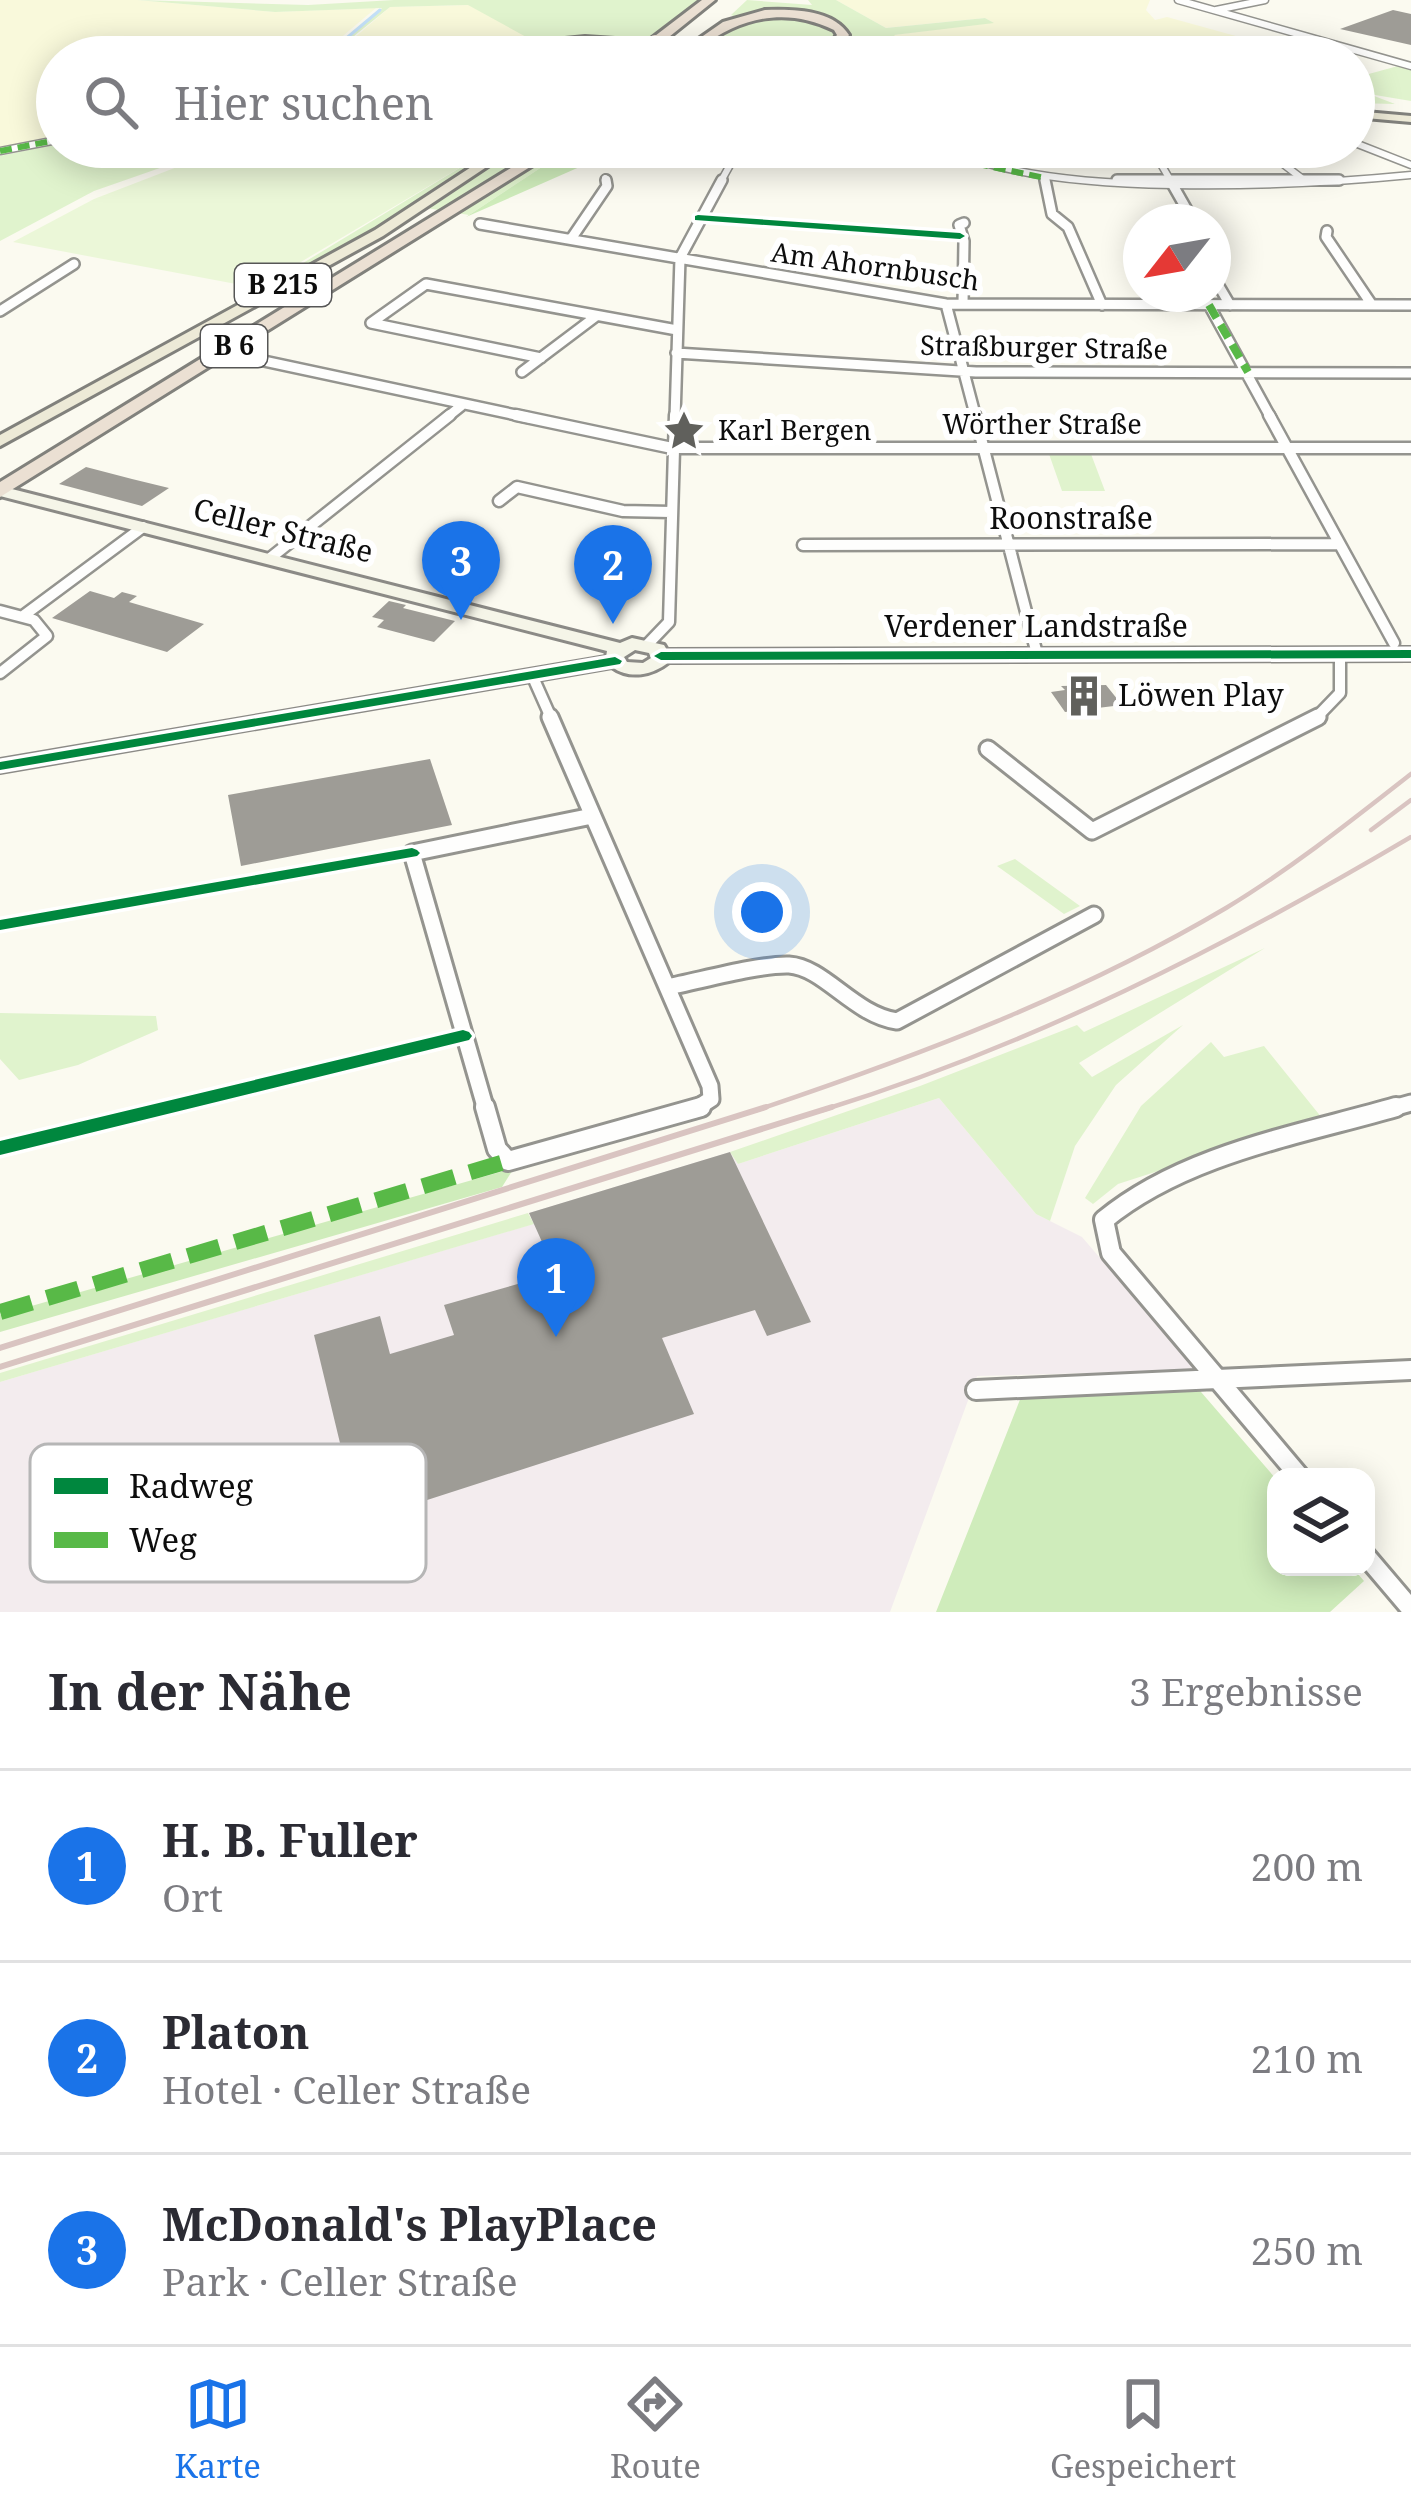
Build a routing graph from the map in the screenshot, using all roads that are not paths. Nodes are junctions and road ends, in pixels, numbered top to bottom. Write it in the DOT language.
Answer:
graph roads {
  1 [pos="710,0"];
  2 [pos="724,0"];
  3 [pos="766,0"];
  4 [pos="1178,0"];
  5 [pos="1265,0"];
  6 [pos="1210,11"];
  7 [pos="685,36"];
  8 [pos="689,36"];
  9 [pos="704,36"];
  10 [pos="843,36"];
  11 [pos="848,36"];
  12 [pos="1301,36"];
  13 [pos="1375,56"];
  14 [pos="1411,66"];
  15 [pos="1375,114"];
  16 [pos="1411,117"];
  17 [pos="36,144"];
  18 [pos="0,151"];
  19 [pos="1375,151"];
  20 [pos="1411,165"];
  21 [pos="479,168"];
  22 [pos="505,168"];
  23 [pos="521,168"];
  24 [pos="728,168"];
  25 [pos="997,168"];
  26 [pos="1164,168"];
  27 [pos="1288,168"];
  28 [pos="1411,175"];
  29 [pos="605,178"];
  30 [pos="1045,178"];
  31 [pos="1171,179"];
  32 [pos="1305,181"];
  33 [pos="1184,204"];
  34 [pos="964,223"];
  35 [pos="480,224"];
  36 [pos="1328,231"];
  37 [pos="571,239"];
  38 [pos="680,258"];
  39 [pos="74,264"];
  40 [pos="946,304"];
  41 [pos="963,304"];
  42 [pos="1372,304"];
  43 [pos="1411,304"];
  44 [pos="1102,305"];
  45 [pos="1123,305"];
  46 [pos="1231,305"];
  47 [pos="0,311"];
  48 [pos="1213,312"];
  49 [pos="595,316"];
  50 [pos="677,329"];
  51 [pos="676,353"];
  52 [pos="250,358"];
  53 [pos="542,358"];
  54 [pos="965,370"];
  55 [pos="522,372"];
  56 [pos="1248,373"];
  57 [pos="1411,373"];
  58 [pos="461,406"];
  59 [pos="0,441"];
  60 [pos="1287,447"];
  61 [pos="672,448"];
  62 [pos="1411,448"];
  63 [pos="985,449"];
  64 [pos="3,485"];
  65 [pos="499,501"];
  66 [pos="671,512"];
  67 [pos="143,527"];
  68 [pos="1009,543"];
  69 [pos="1338,544"];
  70 [pos="803,545"];
  71 [pos="269,559"];
  72 [pos="0,610"];
  73 [pos="23,616"];
  74 [pos="1402,648"];
  75 [pos="654,650"];
  76 [pos="1037,654"];
  77 [pos="1340,654"];
  78 [pos="617,655"];
  79 [pos="0,673"];
  80 [pos="532,675"];
  81 [pos="988,749"];
  82 [pos="0,766"];
  83 [pos="592,816"];
  84 [pos="1094,915"];
  85 [pos="667,987"];
  86 [pos="1411,1103"];
  87 [pos="1411,1370"];
  88 [pos="1220,1382"];
  89 [pos="976,1390"];
  90 [pos="1292,1468"];
  91 [pos="1375,1567"];
  92 [pos="1411,1609"];
  1 -- 7 [label="highway"];
  2 -- 8 [label="highway"];
  3 -- 11 [label="highway"];
  4 -- 6 [label="street"];
  5 -- 6 [label="street"];
  6 -- 12 [label="street"];
  9 -- 10 [label="highway"];
  13 -- 14 [label="street"];
  15 -- 16 [label="main road"];
  17 -- 18 [label="street"];
  19 -- 20 [label="street"];
  21 -- 59 [label="main road, B 215"];
  22 -- 64 [label="highway, B 6"];
  23 -- 64 [label="highway, B 6"];
  24 -- 38 [label="street"];
  25 -- 30 [label="street"];
  26 -- 31 [label="street"];
  27 -- 32 [label="street"];
  28 -- 32 [label="street"];
  29 -- 37 [label="street"];
  30 -- 31 [label="street"];
  30 -- 44 [label="street"];
  31 -- 32 [label="street"];
  31 -- 33 [label="street"];
  34 -- 41 [label="street"];
  35 -- 37 [label="street, Am Ahornbusch"];
  36 -- 42 [label="street"];
  37 -- 38 [label="street, Am Ahornbusch"];
  38 -- 40 [label="street, Am Ahornbusch"];
  38 -- 50 [label="street"];
  39 -- 47 [label="street"];
  40 -- 41 [label="street, Am Ahornbusch"];
  40 -- 54 [label="street"];
  41 -- 44 [label="street, Am Ahornbusch"];
  42 -- 43 [label="street, Am Ahornbusch"];
  42 -- 46 [label="street, Am Ahornbusch"];
  44 -- 45 [label="street, Am Ahornbusch"];
  48 -- 56 [label="street"];
  49 -- 50 [label="street"];
  49 -- 53 [label="street"];
  49 -- 53 [label="street"];
  50 -- 51 [label="street"];
  51 -- 54 [label="street, Straßburger Straße"];
  51 -- 61 [label="street"];
  52 -- 58 [label="street, Wörther Straße"];
  53 -- 55 [label="street"];
  54 -- 56 [label="street, Straßburger Straße"];
  54 -- 63 [label="street"];
  56 -- 57 [label="street, Straßburger Straße"];
  56 -- 60 [label="street"];
  58 -- 61 [label="street, Wörther Straße"];
  58 -- 71 [label="street"];
  60 -- 62 [label="street, Wörther Straße"];
  60 -- 63 [label="street, Wörther Straße"];
  60 -- 69 [label="street"];
  61 -- 63 [label="street, Wörther Straße"];
  61 -- 66 [label="street"];
  63 -- 68 [label="street"];
  64 -- 67 [label="main road, Celler Straße"];
  65 -- 66 [label="street"];
  66 -- 75 [label="street"];
  67 -- 71 [label="main road, Celler Straße"];
  67 -- 73 [label="street"];
  68 -- 69 [label="street, Roonstraße"];
  68 -- 70 [label="street, Roonstraße"];
  68 -- 76 [label="street"];
  69 -- 74 [label="street"];
  71 -- 78 [label="main road, Celler Straße"];
  72 -- 73 [label="street"];
  73 -- 79 [label="street"];
  74 -- 77 [label="main road, Verdener Landstraße"];
  75 -- 76 [label="main road, Verdener Landstraße"];
  75 -- 78 [label="main road, Verdener Landstraße"];
  76 -- 77 [label="main road, Verdener Landstraße"];
  77 -- 81 [label="street"];
  78 -- 80 [label="main road"];
  80 -- 82 [label="main road"];
  80 -- 83 [label="street"];
  83 -- 85 [label="street"];
  83 -- 85 [label="street"];
  84 -- 85 [label="street"];
  86 -- 88 [label="street"];
  87 -- 88 [label="street"];
  88 -- 89 [label="street"];
  88 -- 90 [label="street"];
  91 -- 92 [label="street"];
}
